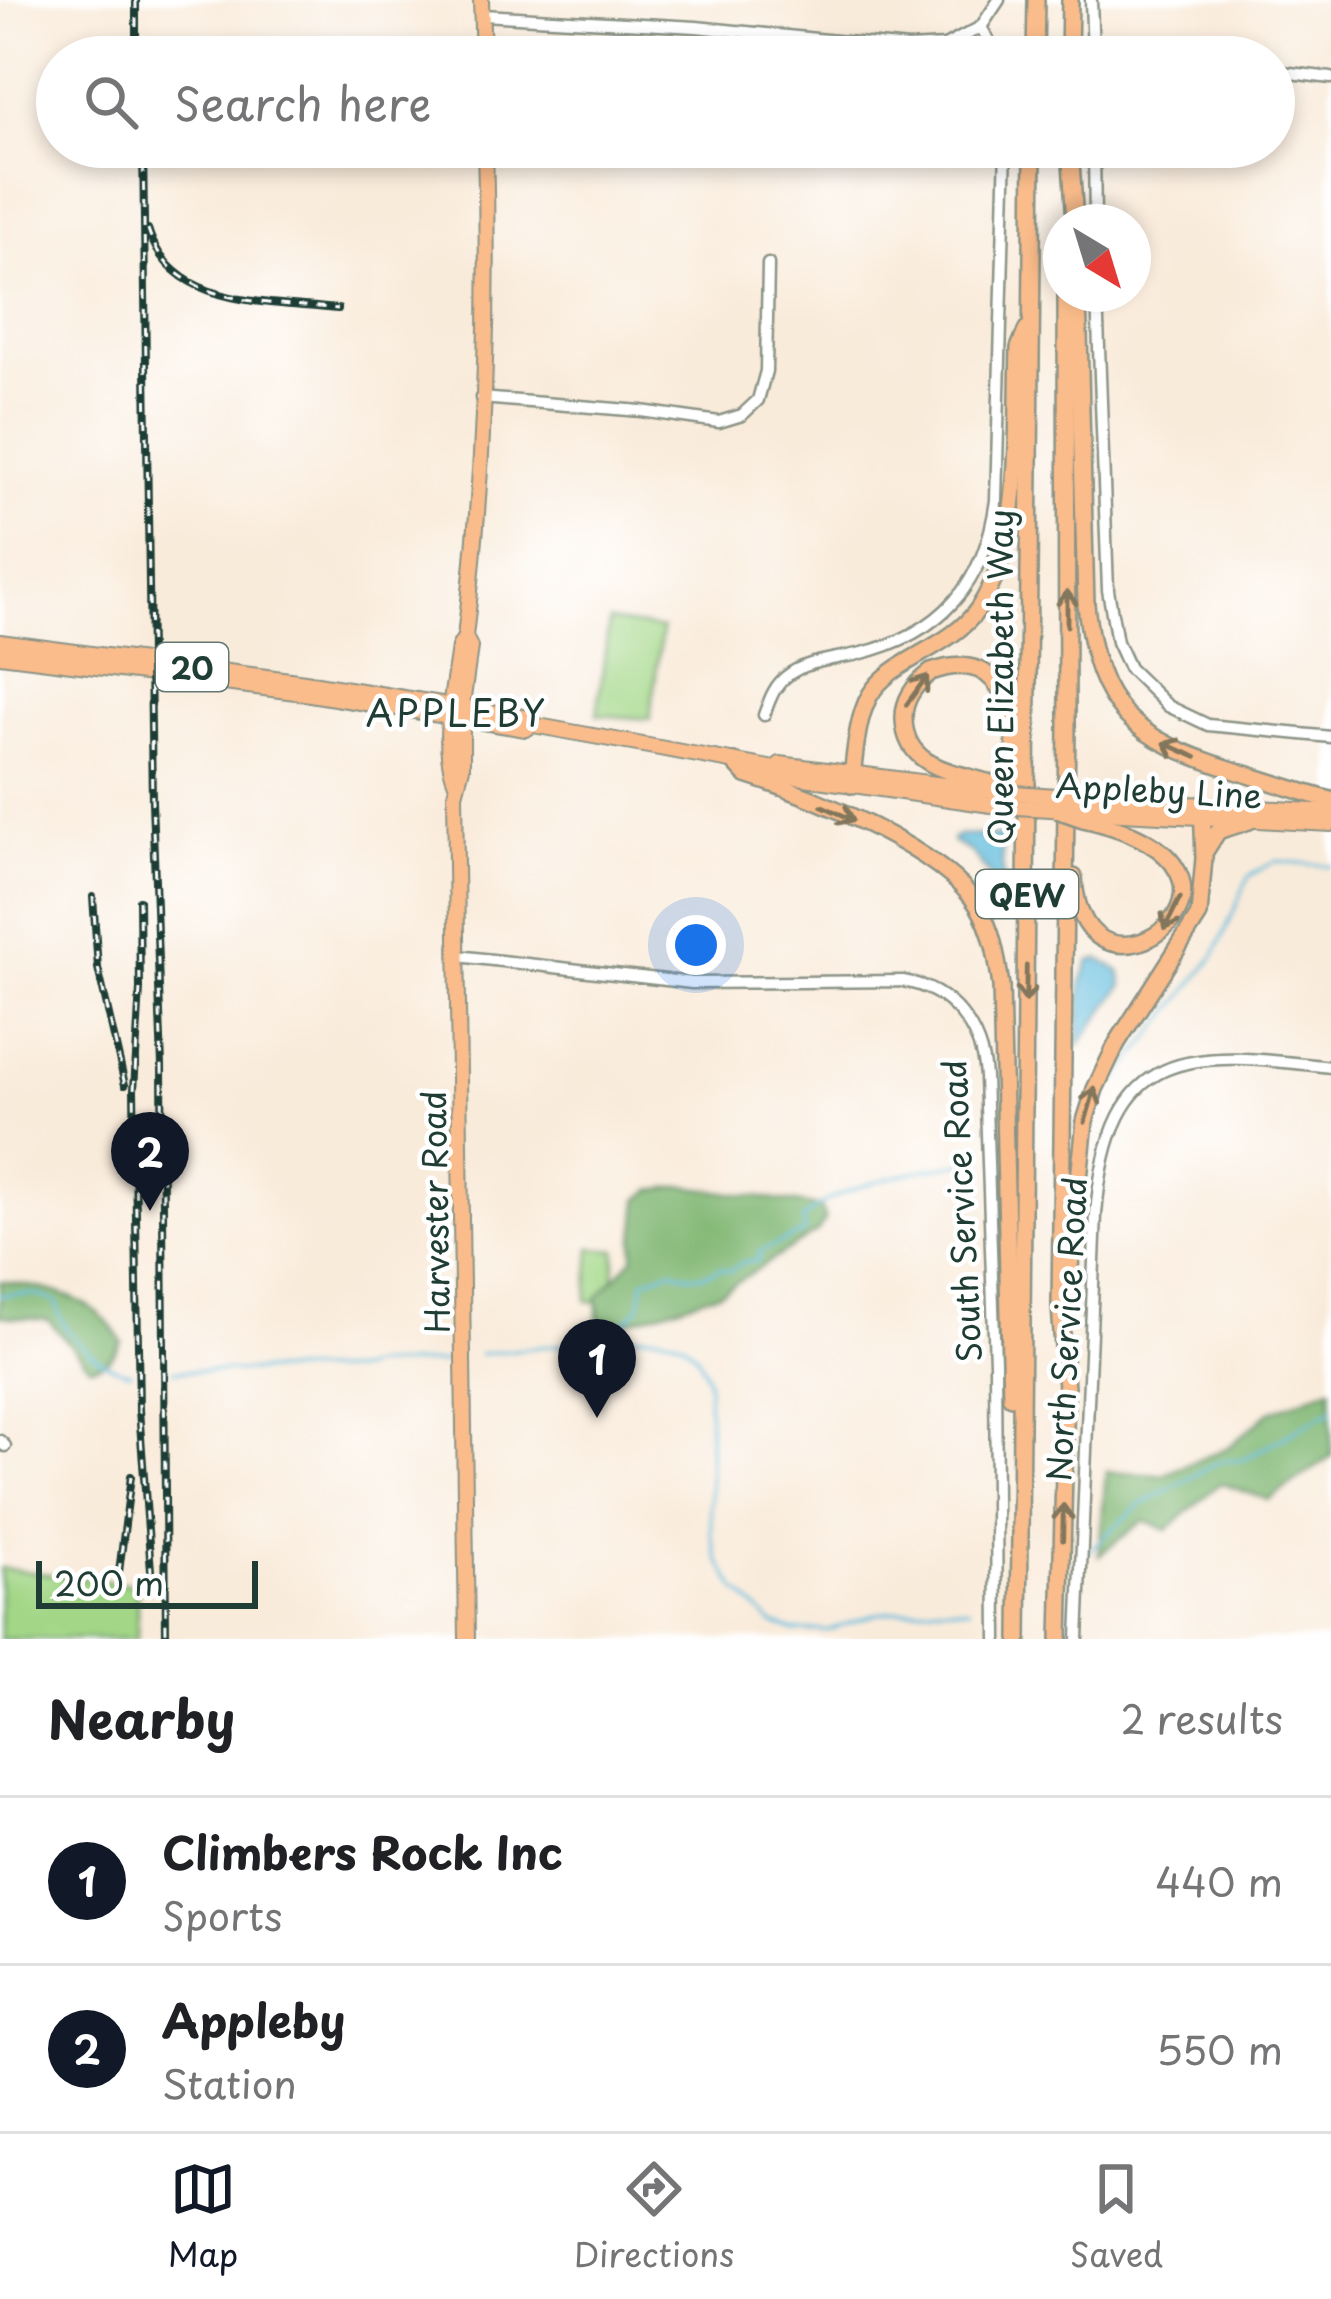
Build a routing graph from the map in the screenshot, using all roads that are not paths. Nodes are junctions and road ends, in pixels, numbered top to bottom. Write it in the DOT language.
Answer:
graph roads {
  1 [pos="999,0"];
  2 [pos="1036,0"];
  3 [pos="1070,0"];
  4 [pos="1091,0"];
  5 [pos="482,8"];
  6 [pos="981,27"];
  7 [pos="785,36"];
  8 [pos="964,36"];
  9 [pos="986,36"];
  10 [pos="1035,36"];
  11 [pos="1069,36"];
  12 [pos="1092,36"];
  13 [pos="1295,73"];
  14 [pos="1331,77"];
  15 [pos="486,168"];
  16 [pos="1005,168"];
  17 [pos="1033,168"];
  18 [pos="1070,168"];
  19 [pos="1094,168"];
  20 [pos="1071,204"];
  21 [pos="1095,204"];
  22 [pos="768,265"];
  23 [pos="1066,312"];
  24 [pos="1078,312"];
  25 [pos="1098,312"];
  26 [pos="1030,321"];
  27 [pos="481,398"];
  28 [pos="0,642"];
  29 [pos="0,655"];
  30 [pos="461,713"];
  31 [pos="764,715"];
  32 [pos="1067,725"];
  33 [pos="1331,737"];
  34 [pos="734,762"];
  35 [pos="851,779"];
  36 [pos="456,783"];
  37 [pos="1002,794"];
  38 [pos="1331,800"];
  39 [pos="1084,809"];
  40 [pos="1057,810"];
  41 [pos="1202,812"];
  42 [pos="1331,812"];
  43 [pos="1249,821"];
  44 [pos="1331,824"];
  45 [pos="1204,858"];
  46 [pos="1027,896"];
  47 [pos="458,956"];
  48 [pos="1331,1067"];
  49 [pos="1066,1388"];
  50 [pos="1020,1467"];
  51 [pos="467,1639"];
  52 [pos="997,1639"];
  53 [pos="1019,1639"];
  54 [pos="1060,1639"];
  55 [pos="1078,1639"];
  1 -- 6 [label="street"];
  2 -- 10 [label="highway"];
  3 -- 11 [label="highway"];
  4 -- 12 [label="street"];
  5 -- 7 [label="street"];
  6 -- 8 [label="street"];
  6 -- 9 [label="street"];
  13 -- 14 [label="street"];
  15 -- 27 [label="main road, Harvester Road"];
  16 -- 31 [label="street"];
  17 -- 26 [label="highway, Queen Elizabeth Way / QEW"];
  18 -- 20 [label="highway"];
  19 -- 21 [label="street"];
  22 -- 27 [label="street"];
  32 -- 23 [label="highway, Queen Elizabeth Way / QEW, one-way"];
  38 -- 24 [label="highway, one-way"];
  25 -- 33 [label="street"];
  26 -- 35 [label="highway"];
  26 -- 46 [label="highway, Queen Elizabeth Way / QEW"];
  27 -- 30 [label="main road, Harvester Road"];
  28 -- 30 [label="main road, Appleby Line / 20"];
  29 -- 30 [label="main road, Appleby Line / 20"];
  30 -- 34 [label="main road, Appleby Line / 20"];
  30 -- 36 [label="main road, Harvester Road"];
  30 -- 36 [label="main road, Harvester Road"];
  39 -- 32 [label="highway, one-way"];
  32 -- 49 [label="highway, Queen Elizabeth Way / QEW"];
  34 -- 35 [label="main road, Appleby Line / 20"];
  34 -- 50 [label="highway, one-way"];
  35 -- 37 [label="main road, Appleby Line / 20"];
  36 -- 47 [label="main road, Harvester Road"];
  37 -- 39 [label="main road, Appleby Line / 20, bridge"];
  37 -- 40 [label="main road, Appleby Line / 20, bridge"];
  37 -- 46 [label="highway, one-way"];
  39 -- 40 [label="highway, bridge"];
  39 -- 41 [label="main road, Appleby Line / 20"];
  41 -- 42 [label="main road, Appleby Line / 20"];
  41 -- 43 [label="main road, Appleby Line / 20"];
  41 -- 45 [label="highway"];
  43 -- 44 [label="main road, Appleby Line / 20"];
  43 -- 45 [label="highway"];
  49 -- 45 [label="highway, one-way"];
  46 -- 50 [label="highway, Queen Elizabeth Way / QEW, one-way"];
  47 -- 51 [label="main road, Harvester Road"];
  47 -- 52 [label="street, South Service Road"];
  48 -- 55 [label="street, North Service Road"];
  54 -- 49 [label="highway, Queen Elizabeth Way / QEW, one-way"];
  50 -- 53 [label="highway, Queen Elizabeth Way / QEW"];
}
